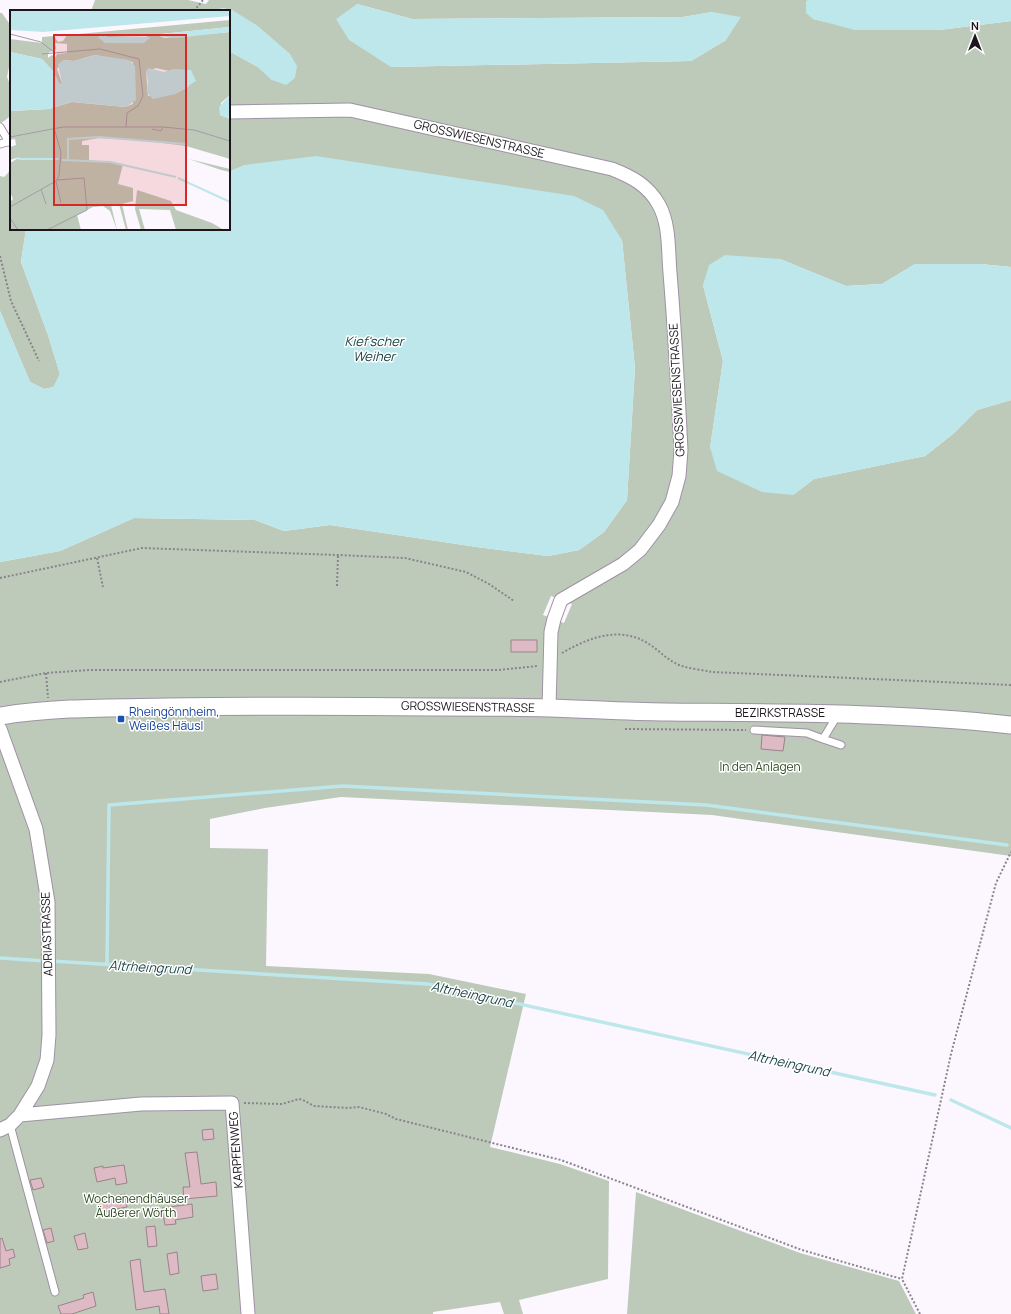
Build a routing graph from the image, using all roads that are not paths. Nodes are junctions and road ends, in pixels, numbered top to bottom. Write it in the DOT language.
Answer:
graph roads {
  1 [pos="230,112"];
  2 [pos="0,126"];
  3 [pos="10,142"];
  4 [pos="0,144"];
  5 [pos="549,708"];
  6 [pos="838,714"];
  7 [pos="0,716"];
  8 [pos="1011,725"];
  9 [pos="0,729"];
  10 [pos="754,730"];
  11 [pos="823,739"];
  12 [pos="841,745"];
  13 [pos="20,1115"];
  14 [pos="5,1128"];
  15 [pos="54,1292"];
  16 [pos="248,1314"];
  1 -- 5 [label="street, GROSSWIESENSTRASSE"];
  2 -- 3 [label="lane"];
  3 -- 4 [label="lane"];
  5 -- 6 [label="street, BEZIRKSTRASSE"];
  5 -- 7 [label="street, GROSSWIESENSTRASSE"];
  6 -- 8 [label="street, BEZIRKSTRASSE"];
  6 -- 11 [label="lane"];
  9 -- 13 [label="street, ADRIASTRASSE"];
  10 -- 11 [label="lane"];
  11 -- 12 [label="lane"];
  13 -- 14 [label="street, ADRIASTRASSE"];
  13 -- 16 [label="street, KARPFENWEG"];
  14 -- 15 [label="lane"];
}
